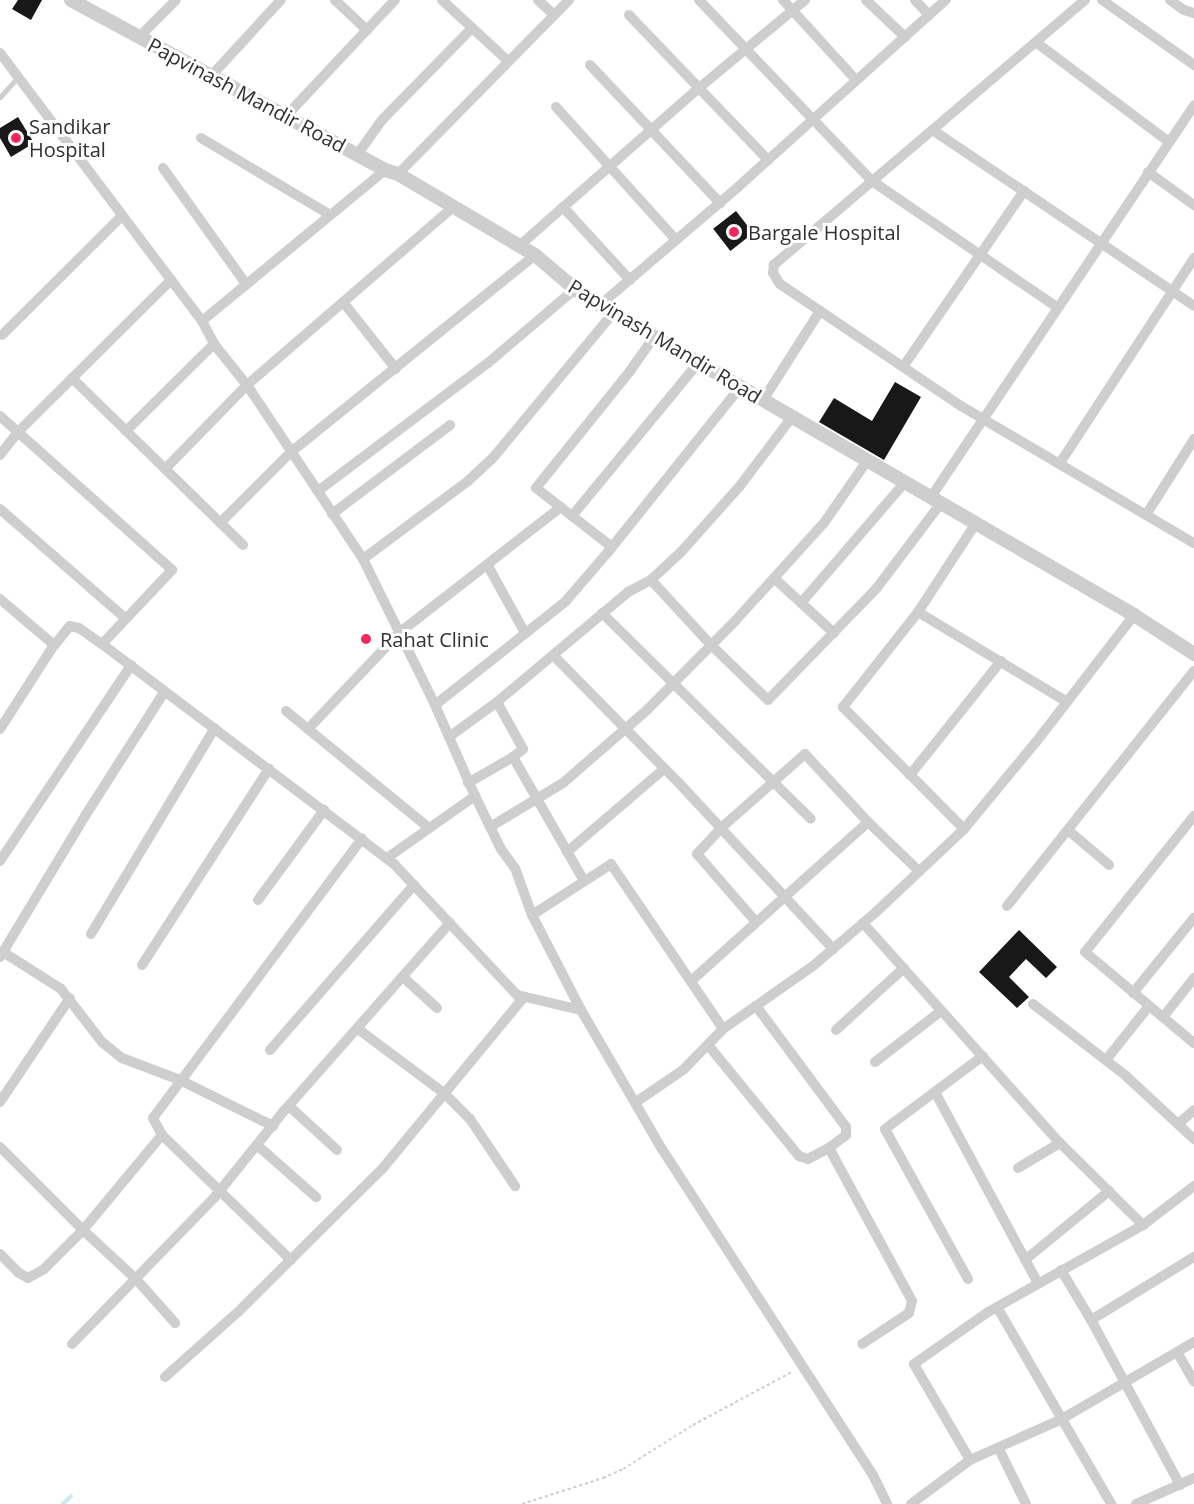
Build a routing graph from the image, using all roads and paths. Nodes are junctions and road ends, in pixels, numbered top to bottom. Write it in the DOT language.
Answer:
graph roads {
  1 [pos="71,0"];
  2 [pos="176,0"];
  3 [pos="335,0"];
  4 [pos="395,0"];
  5 [pos="442,0"];
  6 [pos="538,0"];
  7 [pos="569,0"];
  8 [pos="699,0"];
  9 [pos="783,0"];
  10 [pos="805,0"];
  11 [pos="866,0"];
  12 [pos="915,0"];
  13 [pos="946,0"];
  14 [pos="1085,0"];
  15 [pos="1102,0"];
  16 [pos="1170,0"];
  17 [pos="277,1"];
  18 [pos="793,10"];
  19 [pos="1194,13"];
  20 [pos="554,15"];
  21 [pos="629,15"];
  22 [pos="929,15"];
  23 [pos="472,28"];
  24 [pos="367,30"];
  25 [pos="139,37"];
  26 [pos="905,37"];
  27 [pos="1036,43"];
  28 [pos="746,50"];
  29 [pos="0,53"];
  30 [pos="508,62"];
  31 [pos="590,65"];
  32 [pos="1194,65"];
  33 [pos="211,76"];
  34 [pos="18,77"];
  35 [pos="856,80"];
  36 [pos="699,88"];
  37 [pos="0,97"];
  38 [pos="1194,105"];
  39 [pos="556,107"];
  40 [pos="286,116"];
  41 [pos="813,119"];
  42 [pos="651,130"];
  43 [pos="934,130"];
  44 [pos="201,138"];
  45 [pos="1169,142"];
  46 [pos="357,154"];
  47 [pos="768,160"];
  48 [pos="608,167"];
  49 [pos="163,168"];
  50 [pos="392,172"];
  51 [pos="1148,172"];
  52 [pos="872,181"];
  53 [pos="1024,191"];
  54 [pos="720,203"];
  55 [pos="1194,205"];
  56 [pos="453,207"];
  57 [pos="563,207"];
  58 [pos="330,215"];
  59 [pos="122,216"];
  60 [pos="676,240"];
  61 [pos="1101,242"];
  62 [pos="519,246"];
  63 [pos="534,255"];
  64 [pos="982,256"];
  65 [pos="1194,258"];
  66 [pos="171,280"];
  67 [pos="630,280"];
  68 [pos="246,284"];
  69 [pos="575,289"];
  70 [pos="1173,291"];
  71 [pos="343,302"];
  72 [pos="600,305"];
  73 [pos="1194,306"];
  74 [pos="1057,307"];
  75 [pos="820,311"];
  76 [pos="613,313"];
  77 [pos="202,321"];
  78 [pos="2,335"];
  79 [pos="654,337"];
  80 [pos="214,344"];
  81 [pos="698,363"];
  82 [pos="903,367"];
  83 [pos="396,369"];
  84 [pos="72,378"];
  85 [pos="247,385"];
  86 [pos="740,387"];
  87 [pos="763,400"];
  88 [pos="0,416"];
  89 [pos="792,417"];
  90 [pos="983,419"];
  91 [pos="450,425"];
  92 [pos="126,430"];
  93 [pos="18,432"];
  94 [pos="1194,439"];
  95 [pos="291,452"];
  96 [pos="0,455"];
  97 [pos="867,461"];
  98 [pos="1060,463"];
  99 [pos="165,469"];
  100 [pos="905,482"];
  101 [pos="318,491"];
  102 [pos="936,500"];
  103 [pos="561,507"];
  104 [pos="0,509"];
  105 [pos="332,514"];
  106 [pos="1146,515"];
  107 [pos="572,516"];
  108 [pos="220,523"];
  109 [pos="976,524"];
  110 [pos="1194,543"];
  111 [pos="243,545"];
  112 [pos="612,547"];
  113 [pos="363,559"];
  114 [pos="488,566"];
  115 [pos="774,579"];
  116 [pos="651,580"];
  117 [pos="0,599"];
  118 [pos="801,603"];
  119 [pos="918,612"];
  120 [pos="602,613"];
  121 [pos="1134,615"];
  122 [pos="126,619"];
  123 [pos="399,633"];
  124 [pos="525,633"];
  125 [pos="834,633"];
  126 [pos="102,644"];
  127 [pos="54,645"];
  128 [pos="711,645"];
  129 [pos="1194,654"];
  130 [pos="554,655"];
  131 [pos="1001,662"];
  132 [pos="131,665"];
  133 [pos="1194,671"];
  134 [pos="673,683"];
  135 [pos="165,691"];
  136 [pos="497,702"];
  137 [pos="1067,702"];
  138 [pos="435,705"];
  139 [pos="286,711"];
  140 [pos="215,728"];
  141 [pos="0,729"];
  142 [pos="308,729"];
  143 [pos="624,729"];
  144 [pos="449,736"];
  145 [pos="513,757"];
  146 [pos="269,769"];
  147 [pos="664,769"];
  148 [pos="910,775"];
  149 [pos="774,781"];
  150 [pos="468,783"];
  151 [pos="475,796"];
  152 [pos="536,799"];
  153 [pos="324,810"];
  154 [pos="1194,816"];
  155 [pos="811,819"];
  156 [pos="868,822"];
  157 [pos="490,827"];
  158 [pos="429,828"];
  159 [pos="721,828"];
  160 [pos="964,829"];
  161 [pos="1068,830"];
  162 [pos="362,839"];
  163 [pos="567,852"];
  164 [pos="387,858"];
  165 [pos="0,861"];
  166 [pos="1109,865"];
  167 [pos="919,871"];
  168 [pos="584,881"];
  169 [pos="414,885"];
  170 [pos="784,897"];
  171 [pos="258,900"];
  172 [pos="1007,906"];
  173 [pos="532,915"];
  174 [pos="1194,918"];
  175 [pos="756,922"];
  176 [pos="450,923"];
  177 [pos="863,923"];
  178 [pos="91,934"];
  179 [pos="832,949"];
  180 [pos="1,955"];
  181 [pos="142,965"];
  182 [pos="904,968"];
  183 [pos="403,977"];
  184 [pos="1194,978"];
  185 [pos="691,981"];
  186 [pos="1133,993"];
  187 [pos="524,997"];
  188 [pos="70,998"];
  189 [pos="1033,1004"];
  190 [pos="756,1006"];
  191 [pos="1149,1006"];
  192 [pos="437,1008"];
  193 [pos="581,1010"];
  194 [pos="941,1011"];
  195 [pos="1163,1017"];
  196 [pos="358,1029"];
  197 [pos="723,1029"];
  198 [pos="836,1030"];
  199 [pos="1194,1043"];
  200 [pos="708,1045"];
  201 [pos="270,1050"];
  202 [pos="983,1056"];
  203 [pos="1106,1060"];
  204 [pos="875,1062"];
  205 [pos="180,1080"];
  206 [pos="935,1092"];
  207 [pos="444,1093"];
  208 [pos="0,1102"];
  209 [pos="636,1102"];
  210 [pos="289,1106"];
  211 [pos="1194,1110"];
  212 [pos="1178,1124"];
  213 [pos="273,1126"];
  214 [pos="162,1135"];
  215 [pos="1194,1139"];
  216 [pos="1060,1143"];
  217 [pos="257,1145"];
  218 [pos="0,1147"];
  219 [pos="829,1148"];
  220 [pos="337,1150"];
  221 [pos="1018,1168"];
  222 [pos="515,1186"];
  223 [pos="1194,1186"];
  224 [pos="220,1189"];
  225 [pos="1109,1191"];
  226 [pos="316,1197"];
  227 [pos="1143,1225"];
  228 [pos="82,1230"];
  229 [pos="0,1254"];
  230 [pos="1194,1257"];
  231 [pos="291,1260"];
  232 [pos="1025,1260"];
  233 [pos="1061,1270"];
  234 [pos="136,1279"];
  235 [pos="968,1279"];
  236 [pos="1038,1283"];
  237 [pos="997,1307"];
  238 [pos="1091,1320"];
  239 [pos="175,1323"];
  240 [pos="1194,1342"];
  241 [pos="72,1344"];
  242 [pos="862,1344"];
  243 [pos="1177,1352"];
  244 [pos="802,1366"];
  245 [pos="165,1377"];
  246 [pos="1125,1382"];
  247 [pos="1194,1382"];
  248 [pos="1060,1420"];
  249 [pos="999,1449"];
  250 [pos="970,1460"];
  251 [pos="1194,1478"];
  252 [pos="1180,1485"];
  253 [pos="522,1504"];
  254 [pos="887,1504"];
  255 [pos="911,1504"];
  256 [pos="1026,1504"];
  257 [pos="1111,1504"];
  258 [pos="1136,1504"];
  1 -- 25 [label="street, Papvinash Mandir Road"];
  2 -- 25 [label="street"];
  3 -- 24 [label="street"];
  4 -- 24 [label="street"];
  5 -- 23 [label="street"];
  6 -- 20 [label="street"];
  7 -- 20 [label="street"];
  8 -- 28 [label="street"];
  9 -- 18 [label="street"];
  10 -- 18 [label="street"];
  11 -- 26 [label="street"];
  12 -- 22 [label="street"];
  13 -- 22 [label="street"];
  14 -- 27 [label="street"];
  15 -- 32 [label="street"];
  16 -- 19 [label="street"];
  17 -- 33 [label="street"];
  18 -- 28 [label="street"];
  18 -- 35 [label="street"];
  20 -- 30 [label="street"];
  21 -- 36 [label="street"];
  22 -- 26 [label="street"];
  23 -- 30 [label="street"];
  23 -- 46 [label="street"];
  24 -- 40 [label="street"];
  25 -- 33 [label="street, Papvinash Mandir Road"];
  26 -- 35 [label="street"];
  27 -- 43 [label="street"];
  27 -- 45 [label="street"];
  28 -- 36 [label="street"];
  28 -- 41 [label="street"];
  29 -- 34 [label="street"];
  30 -- 50 [label="street"];
  31 -- 42 [label="street"];
  33 -- 40 [label="street, Papvinash Mandir Road"];
  34 -- 37 [label="lane"];
  34 -- 59 [label="street"];
  35 -- 41 [label="street"];
  36 -- 42 [label="street"];
  36 -- 47 [label="street"];
  38 -- 45 [label="street"];
  39 -- 48 [label="street"];
  40 -- 46 [label="street, Papvinash Mandir Road"];
  41 -- 47 [label="street"];
  41 -- 52 [label="street"];
  42 -- 48 [label="street"];
  42 -- 54 [label="street"];
  43 -- 52 [label="street"];
  43 -- 53 [label="street"];
  44 -- 58 [label="street"];
  45 -- 51 [label="street"];
  46 -- 50 [label="street, Papvinash Mandir Road"];
  47 -- 54 [label="street"];
  48 -- 57 [label="street"];
  48 -- 60 [label="street"];
  49 -- 68 [label="street"];
  50 -- 56 [label="street, Papvinash Mandir Road"];
  50 -- 58 [label="street"];
  51 -- 55 [label="street"];
  51 -- 61 [label="street"];
  52 -- 64 [label="street"];
  52 -- 75 [label="street"];
  53 -- 61 [label="street"];
  53 -- 64 [label="street"];
  54 -- 60 [label="street"];
  56 -- 62 [label="street, Papvinash Mandir Road"];
  56 -- 71 [label="street"];
  57 -- 62 [label="street"];
  57 -- 67 [label="street"];
  58 -- 68 [label="street"];
  59 -- 66 [label="street"];
  59 -- 78 [label="street"];
  60 -- 67 [label="street"];
  61 -- 70 [label="street"];
  61 -- 74 [label="street"];
  62 -- 63 [label="street, Papvinash Mandir Road"];
  63 -- 69 [label="street, Papvinash Mandir Road"];
  63 -- 83 [label="street"];
  64 -- 74 [label="street"];
  64 -- 82 [label="street"];
  65 -- 70 [label="street"];
  66 -- 77 [label="street"];
  66 -- 84 [label="street"];
  67 -- 72 [label="street"];
  68 -- 77 [label="street"];
  69 -- 72 [label="street, Papvinash Mandir Road"];
  69 -- 101 [label="street"];
  70 -- 73 [label="street"];
  70 -- 98 [label="street"];
  71 -- 83 [label="street"];
  71 -- 85 [label="street"];
  72 -- 76 [label="street, Papvinash Mandir Road"];
  74 -- 90 [label="street"];
  75 -- 82 [label="street"];
  75 -- 87 [label="street"];
  76 -- 79 [label="street, Papvinash Mandir Road"];
  76 -- 113 [label="street"];
  77 -- 80 [label="street"];
  79 -- 81 [label="street, Papvinash Mandir Road"];
  79 -- 103 [label="street"];
  80 -- 85 [label="street"];
  80 -- 92 [label="street"];
  81 -- 86 [label="street, Papvinash Mandir Road"];
  81 -- 107 [label="street"];
  82 -- 90 [label="street"];
  83 -- 95 [label="street"];
  84 -- 92 [label="street"];
  84 -- 93 [label="street"];
  85 -- 95 [label="street"];
  85 -- 99 [label="street"];
  86 -- 87 [label="street, Papvinash Mandir Road"];
  86 -- 112 [label="street"];
  87 -- 89 [label="street, Papvinash Mandir Road"];
  88 -- 93 [label="street"];
  89 -- 97 [label="street, Papvinash Mandir Road"];
  89 -- 116 [label="street"];
  90 -- 98 [label="street"];
  90 -- 102 [label="street"];
  91 -- 105 [label="street"];
  92 -- 99 [label="street"];
  93 -- 96 [label="street"];
  93 -- 122 [label="street"];
  94 -- 106 [label="street"];
  95 -- 101 [label="street"];
  95 -- 108 [label="street"];
  97 -- 100 [label="street, Papvinash Mandir Road"];
  97 -- 115 [label="street"];
  98 -- 106 [label="street"];
  99 -- 108 [label="street"];
  100 -- 102 [label="street, Papvinash Mandir Road"];
  100 -- 118 [label="street"];
  101 -- 105 [label="street"];
  102 -- 109 [label="street, Papvinash Mandir Road"];
  102 -- 125 [label="street"];
  103 -- 107 [label="street"];
  103 -- 114 [label="street"];
  104 -- 122 [label="street"];
  105 -- 113 [label="street"];
  106 -- 110 [label="street"];
  107 -- 112 [label="street"];
  108 -- 111 [label="street"];
  109 -- 119 [label="street"];
  109 -- 121 [label="street, Papvinash Mandir Road"];
  112 -- 124 [label="street"];
  113 -- 123 [label="street"];
  114 -- 123 [label="street"];
  114 -- 124 [label="street"];
  115 -- 118 [label="street"];
  115 -- 128 [label="street"];
  116 -- 120 [label="street"];
  116 -- 128 [label="street"];
  117 -- 127 [label="street"];
  118 -- 125 [label="street"];
  119 -- 131 [label="street"];
  119 -- 148 [label="street"];
  120 -- 130 [label="street"];
  120 -- 134 [label="street"];
  121 -- 129 [label="street, Papvinash Mandir Road"];
  121 -- 137 [label="street"];
  122 -- 126 [label="street"];
  123 -- 138 [label="street"];
  123 -- 142 [label="street"];
  124 -- 138 [label="street"];
  125 -- 128 [label="street"];
  126 -- 127 [label="street"];
  126 -- 132 [label="street"];
  127 -- 141 [label="street"];
  128 -- 134 [label="street"];
  130 -- 136 [label="street"];
  130 -- 143 [label="street"];
  131 -- 137 [label="street"];
  131 -- 148 [label="street"];
  132 -- 135 [label="street"];
  132 -- 165 [label="street"];
  133 -- 161 [label="street"];
  134 -- 143 [label="street"];
  134 -- 149 [label="street"];
  135 -- 140 [label="street"];
  135 -- 180 [label="street"];
  136 -- 144 [label="street"];
  136 -- 145 [label="street"];
  137 -- 160 [label="street"];
  138 -- 144 [label="street"];
  139 -- 142 [label="street"];
  140 -- 146 [label="street"];
  140 -- 178 [label="street"];
  142 -- 158 [label="street"];
  143 -- 147 [label="street"];
  143 -- 152 [label="street"];
  144 -- 150 [label="street"];
  145 -- 150 [label="street"];
  145 -- 152 [label="street"];
  146 -- 153 [label="street"];
  146 -- 181 [label="street"];
  147 -- 159 [label="street"];
  147 -- 163 [label="street"];
  148 -- 160 [label="street"];
  149 -- 155 [label="street"];
  149 -- 156 [label="street"];
  149 -- 159 [label="street"];
  150 -- 151 [label="street"];
  151 -- 157 [label="street"];
  151 -- 158 [label="street"];
  152 -- 157 [label="street"];
  152 -- 163 [label="street"];
  153 -- 162 [label="street"];
  153 -- 171 [label="street"];
  154 -- 186 [label="street"];
  156 -- 167 [label="street"];
  156 -- 170 [label="street"];
  157 -- 173 [label="street"];
  158 -- 164 [label="street"];
  159 -- 170 [label="street"];
  159 -- 175 [label="street"];
  160 -- 167 [label="street"];
  161 -- 166 [label="street"];
  161 -- 172 [label="street"];
  162 -- 164 [label="street"];
  162 -- 205 [label="street"];
  163 -- 168 [label="street"];
  164 -- 169 [label="street"];
  167 -- 177 [label="street"];
  168 -- 173 [label="street"];
  168 -- 185 [label="street"];
  169 -- 176 [label="street"];
  169 -- 201 [label="street"];
  170 -- 175 [label="street"];
  170 -- 179 [label="street"];
  173 -- 193 [label="street"];
  174 -- 186 [label="street"];
  175 -- 185 [label="street"];
  176 -- 183 [label="street"];
  176 -- 187 [label="street"];
  177 -- 179 [label="street"];
  177 -- 182 [label="street"];
  179 -- 190 [label="street"];
  180 -- 188 [label="street"];
  182 -- 194 [label="street"];
  182 -- 198 [label="street"];
  183 -- 192 [label="street"];
  183 -- 196 [label="street"];
  184 -- 195 [label="street"];
  185 -- 197 [label="street"];
  186 -- 191 [label="street"];
  187 -- 193 [label="street"];
  187 -- 207 [label="street"];
  188 -- 205 [label="street"];
  188 -- 208 [label="street"];
  189 -- 203 [label="street"];
  190 -- 197 [label="street"];
  190 -- 219 [label="street"];
  191 -- 195 [label="street"];
  191 -- 203 [label="street"];
  193 -- 209 [label="street"];
  194 -- 202 [label="street"];
  194 -- 204 [label="street"];
  195 -- 199 [label="street"];
  196 -- 207 [label="street"];
  196 -- 210 [label="street"];
  197 -- 200 [label="street"];
  200 -- 209 [label="street"];
  200 -- 219 [label="street"];
  202 -- 206 [label="street"];
  202 -- 216 [label="street"];
  203 -- 212 [label="street"];
  205 -- 213 [label="street"];
  205 -- 214 [label="street"];
  206 -- 232 [label="street"];
  206 -- 235 [label="street"];
  207 -- 222 [label="street"];
  207 -- 231 [label="street"];
  209 -- 244 [label="street"];
  210 -- 213 [label="street"];
  210 -- 220 [label="street"];
  211 -- 212 [label="street"];
  212 -- 215 [label="street"];
  213 -- 217 [label="street"];
  214 -- 224 [label="street"];
  214 -- 228 [label="street"];
  216 -- 221 [label="street"];
  216 -- 225 [label="street"];
  217 -- 224 [label="street"];
  217 -- 226 [label="street"];
  218 -- 228 [label="street"];
  219 -- 242 [label="street"];
  223 -- 227 [label="street"];
  224 -- 231 [label="street"];
  224 -- 234 [label="street"];
  225 -- 227 [label="street"];
  225 -- 232 [label="street"];
  227 -- 233 [label="street"];
  228 -- 229 [label="street"];
  228 -- 234 [label="street"];
  230 -- 238 [label="street"];
  231 -- 245 [label="street"];
  232 -- 236 [label="street"];
  233 -- 236 [label="street"];
  233 -- 238 [label="street"];
  234 -- 239 [label="street"];
  234 -- 241 [label="street"];
  236 -- 237 [label="street"];
  237 -- 248 [label="street"];
  237 -- 250 [label="street"];
  238 -- 246 [label="street"];
  240 -- 243 [label="street"];
  243 -- 246 [label="street"];
  243 -- 247 [label="street"];
  244 -- 253 [label="path"];
  244 -- 254 [label="street"];
  246 -- 248 [label="street"];
  246 -- 252 [label="street"];
  248 -- 249 [label="street"];
  248 -- 257 [label="street"];
  249 -- 250 [label="street"];
  249 -- 256 [label="street"];
  250 -- 255 [label="street"];
  251 -- 252 [label="street"];
  252 -- 258 [label="street"];
}
